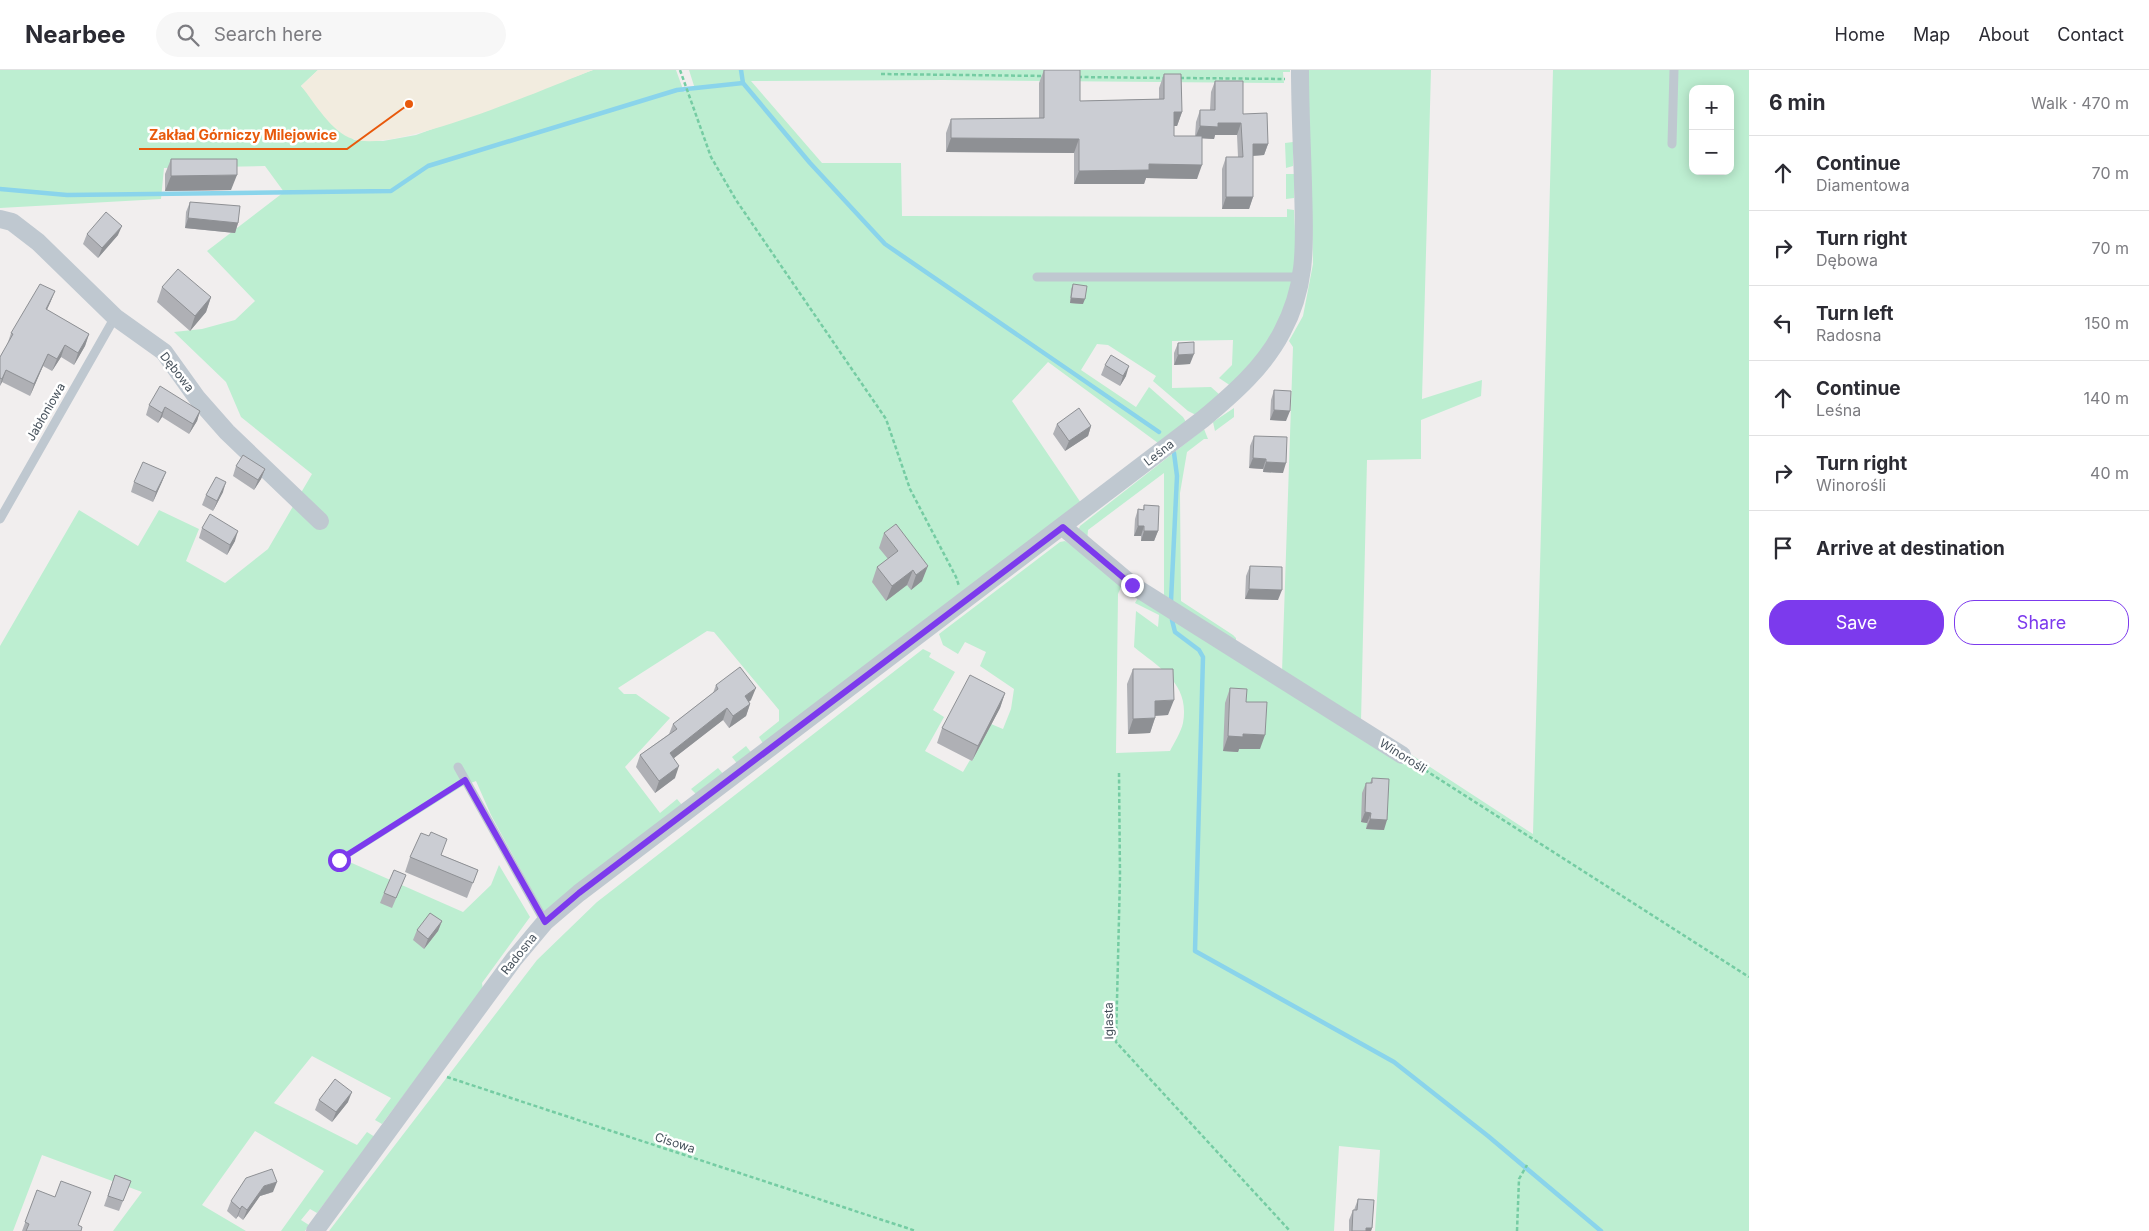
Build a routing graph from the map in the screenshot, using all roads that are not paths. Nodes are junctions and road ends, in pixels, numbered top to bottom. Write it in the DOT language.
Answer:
graph roads {
  1 [pos="1674,70"];
  2 [pos="1300,75"];
  3 [pos="1672,144"];
  4 [pos="0,219"];
  5 [pos="1302,277"];
  6 [pos="1037,278"];
  7 [pos="115,317"];
  8 [pos="0,519"];
  9 [pos="320,521"];
  10 [pos="1063,527"];
  11 [pos="809,720"];
  12 [pos="1402,755"];
  13 [pos="458,767"];
  14 [pos="545,922"];
  15 [pos="315,1231"];
  1 -- 3 [label="lane"];
  2 -- 5 [label="street, Leśna"];
  4 -- 7 [label="street, Dębowa"];
  5 -- 6 [label="lane"];
  5 -- 10 [label="street, Leśna"];
  7 -- 8 [label="lane, Jabłoniowa"];
  7 -- 9 [label="street, Dębowa"];
  10 -- 11 [label="street, Leśna"];
  10 -- 12 [label="street, Winorośli"];
  11 -- 14 [label="street, Radosna"];
  13 -- 14 [label="lane"];
  14 -- 15 [label="street, Radosna"];
}
